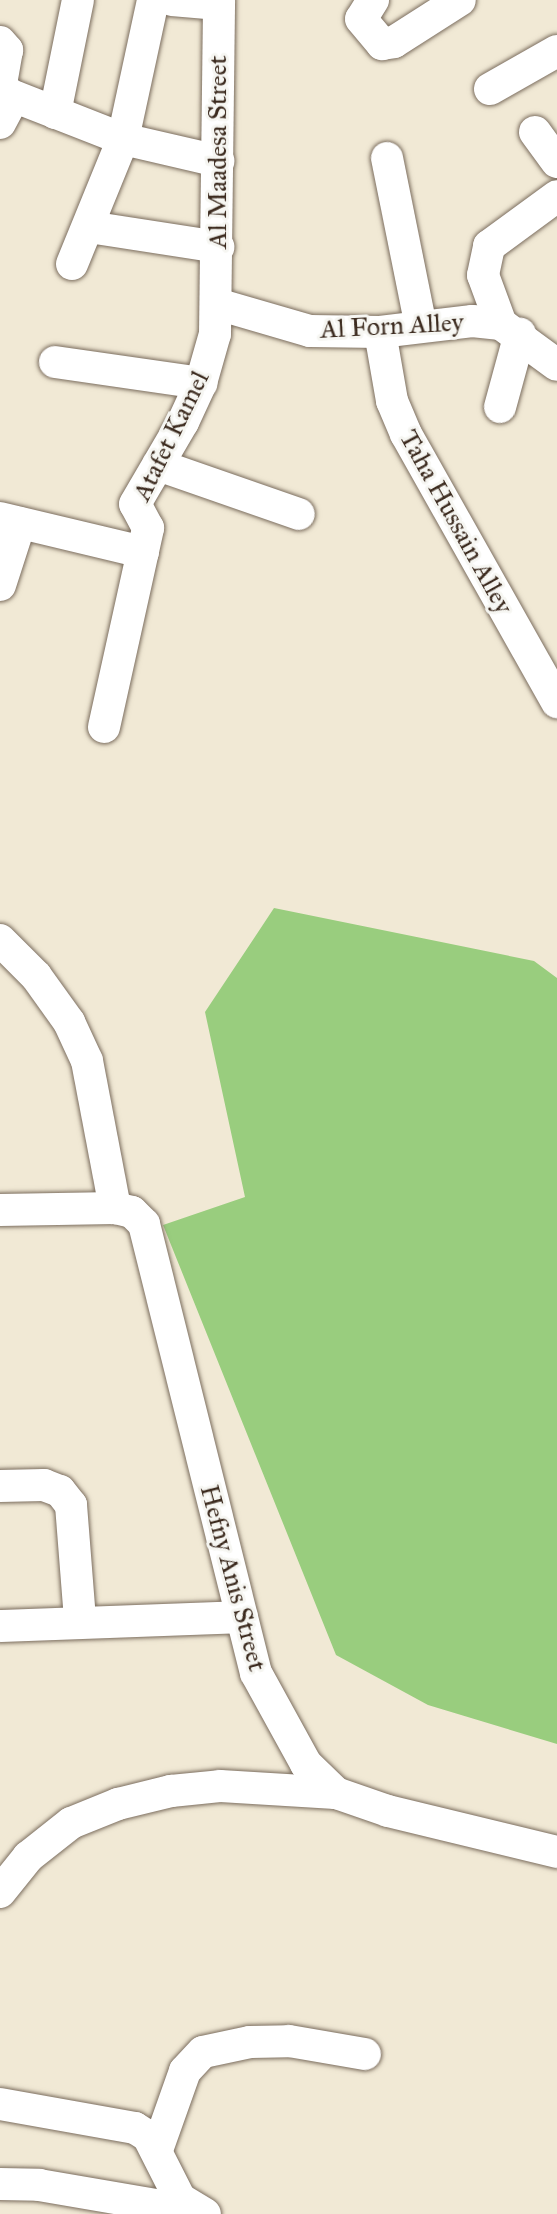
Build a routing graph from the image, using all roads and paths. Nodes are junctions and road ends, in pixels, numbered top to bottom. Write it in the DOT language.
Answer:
graph roads {
  1 [pos="78,0"];
  2 [pos="153,0"];
  3 [pos="172,0"];
  4 [pos="460,0"];
  5 [pos="219,2"];
  6 [pos="367,9"];
  7 [pos="0,42"];
  8 [pos="557,51"];
  9 [pos="490,89"];
  10 [pos="7,110"];
  11 [pos="55,113"];
  12 [pos="536,132"];
  13 [pos="123,139"];
  14 [pos="387,158"];
  15 [pos="218,161"];
  16 [pos="557,162"];
  17 [pos="557,196"];
  18 [pos="89,228"];
  19 [pos="218,247"];
  20 [pos="72,264"];
  21 [pos="218,304"];
  22 [pos="421,326"];
  23 [pos="511,329"];
  24 [pos="380,332"];
  25 [pos="55,362"];
  26 [pos="557,365"];
  27 [pos="201,383"];
  28 [pos="500,407"];
  29 [pos="158,465"];
  30 [pos="299,514"];
  31 [pos="10,520"];
  32 [pos="143,552"];
  33 [pos="0,585"];
  34 [pos="555,692"];
  35 [pos="104,727"];
  36 [pos="0,940"];
  37 [pos="115,1208"];
  38 [pos="0,1210"];
  39 [pos="0,1486"];
  40 [pos="242,1617"];
  41 [pos="80,1620"];
  42 [pos="0,1626"];
  43 [pos="336,1793"];
  44 [pos="557,1852"];
  45 [pos="0,1892"];
  46 [pos="365,2054"];
  47 [pos="0,2104"];
  48 [pos="157,2150"];
  49 [pos="0,2184"];
  50 [pos="204,2213"];
  1 -- 11 [label="street"];
  2 -- 13 [label="street"];
  3 -- 5 [label="street"];
  4 -- 6 [label="street"];
  5 -- 15 [label="street, Al Maadesa Street"];
  7 -- 10 [label="street"];
  8 -- 9 [label="street"];
  10 -- 11 [label="street"];
  11 -- 13 [label="street"];
  12 -- 16 [label="street"];
  13 -- 15 [label="street"];
  13 -- 18 [label="street"];
  14 -- 22 [label="street"];
  15 -- 19 [label="street, Al Maadesa Street"];
  17 -- 23 [label="street"];
  18 -- 19 [label="street"];
  18 -- 20 [label="street"];
  19 -- 21 [label="street, Al Maadesa Street"];
  21 -- 24 [label="street, Al Forn Alley"];
  21 -- 27 [label="street, Atafet Kamel"];
  22 -- 23 [label="street, Al Forn Alley"];
  22 -- 24 [label="street, Al Forn Alley"];
  23 -- 26 [label="street"];
  23 -- 28 [label="street"];
  24 -- 34 [label="street, Taha Hussain Alley"];
  25 -- 27 [label="street"];
  27 -- 29 [label="street, Atafet Kamel"];
  29 -- 30 [label="street"];
  29 -- 32 [label="street, Atafet Kamel"];
  31 -- 32 [label="street"];
  31 -- 33 [label="street"];
  32 -- 35 [label="street, Atafet Kamel"];
  36 -- 37 [label="street"];
  37 -- 38 [label="street"];
  37 -- 40 [label="street, Hefny Anis Street"];
  39 -- 41 [label="street"];
  40 -- 41 [label="street"];
  40 -- 43 [label="street, Hefny Anis Street"];
  41 -- 42 [label="street"];
  43 -- 44 [label="street, Hefny Anis Street"];
  43 -- 45 [label="street"];
  46 -- 48 [label="street"];
  47 -- 48 [label="street"];
  48 -- 50 [label="street"];
  49 -- 50 [label="street"];
}
